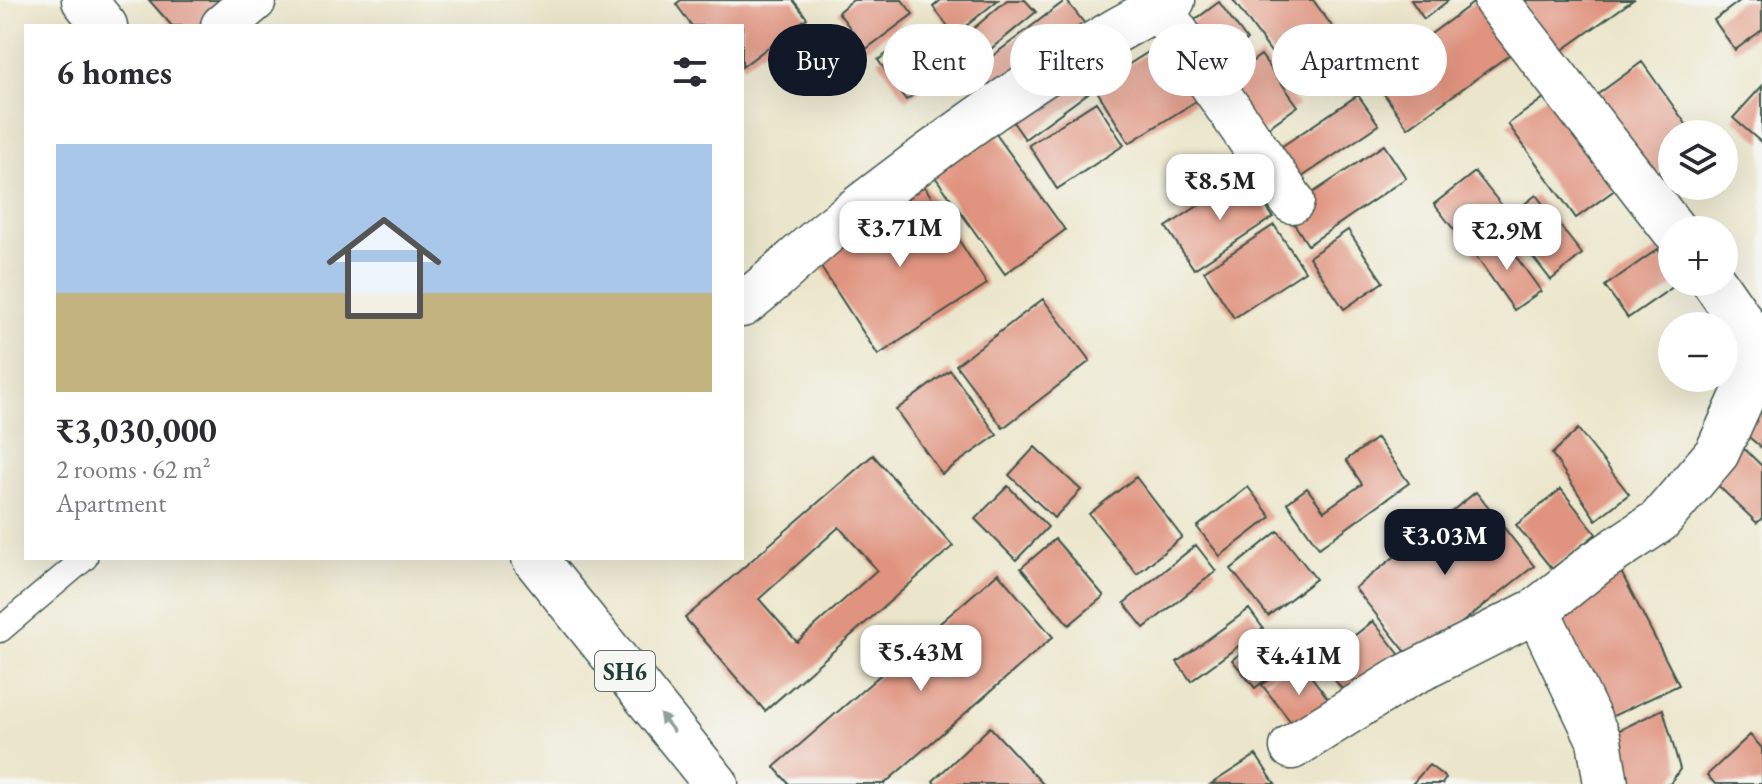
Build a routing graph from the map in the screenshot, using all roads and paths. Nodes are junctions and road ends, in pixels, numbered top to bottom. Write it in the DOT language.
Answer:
graph roads {
  1 [pos="84,0"];
  2 [pos="254,0"];
  3 [pos="1496,0"];
  4 [pos="1162,2"];
  5 [pos="103,24"];
  6 [pos="225,24"];
  7 [pos="1292,201"];
  8 [pos="1663,216"];
  9 [pos="1724,296"];
  10 [pos="744,303"];
  11 [pos="1762,352"];
  12 [pos="83,560"];
  13 [pos="536,560"];
  14 [pos="1537,610"];
  15 [pos="0,630"];
  16 [pos="1292,747"];
  17 [pos="716,784"];
  18 [pos="1606,784"];
  1 -- 5 [label="street"];
  2 -- 6 [label="street"];
  3 -- 8 [label="street"];
  4 -- 7 [label="street"];
  4 -- 10 [label="street"];
  9 -- 11 [label="street"];
  11 -- 14 [label="street"];
  12 -- 15 [label="lane"];
  17 -- 13 [label="street, SH6, one-way"];
  14 -- 16 [label="street"];
  14 -- 18 [label="street"];
}
